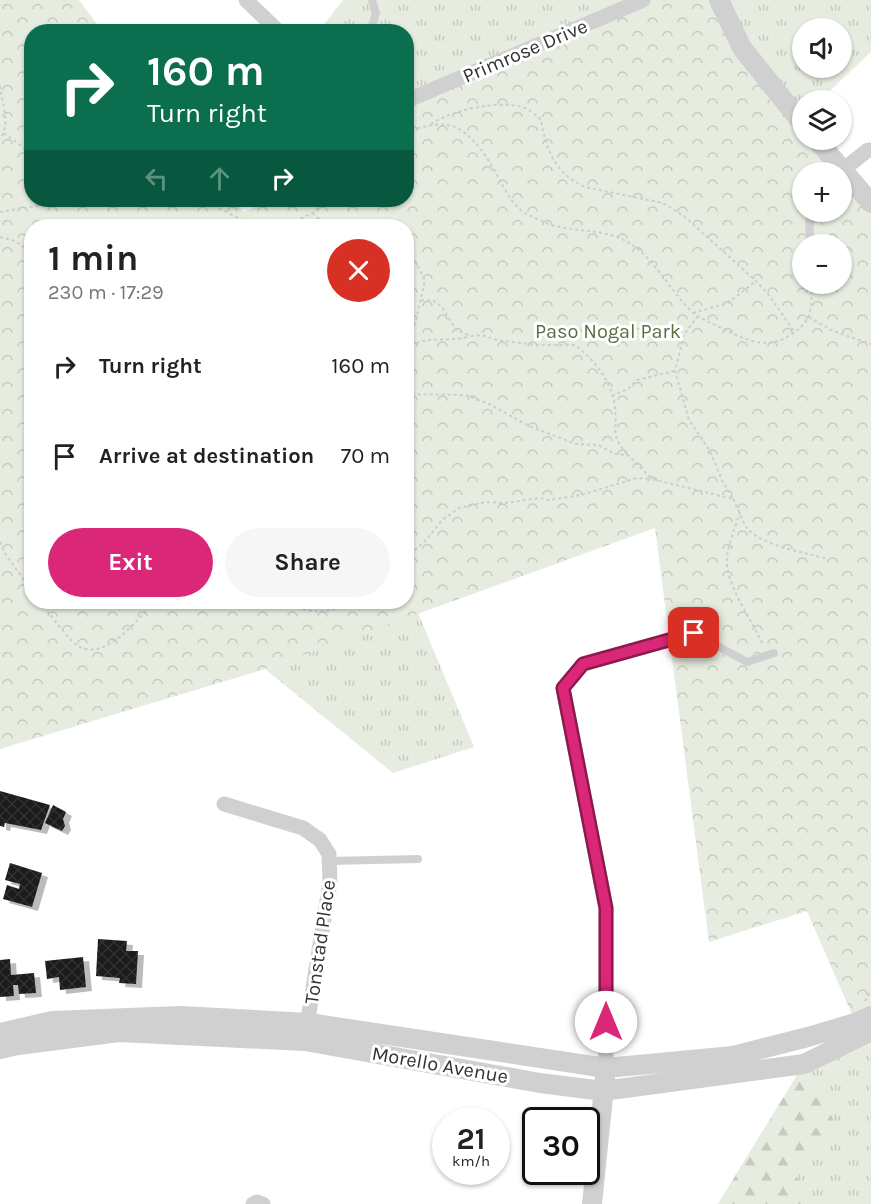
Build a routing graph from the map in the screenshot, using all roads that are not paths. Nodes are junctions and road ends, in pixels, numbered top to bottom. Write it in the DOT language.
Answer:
graph roads {
  1 [pos="246,0"];
  2 [pos="372,0"];
  3 [pos="643,0"];
  4 [pos="719,0"];
  5 [pos="271,24"];
  6 [pos="373,24"];
  7 [pos="414,99"];
  8 [pos="792,110"];
  9 [pos="825,150"];
  10 [pos="871,150"];
  11 [pos="835,162"];
  12 [pos="852,163"];
  13 [pos="852,181"];
  14 [pos="871,203"];
  15 [pos="770,654"];
  16 [pos="563,688"];
  17 [pos="224,804"];
  18 [pos="418,859"];
  19 [pos="329,861"];
  20 [pos="871,1016"];
  21 [pos="871,1031"];
  22 [pos="307,1032"];
  23 [pos="0,1033"];
  24 [pos="0,1049"];
  25 [pos="606,1068"];
  26 [pos="603,1091"];
  27 [pos="253,1204"];
  28 [pos="263,1204"];
  29 [pos="592,1204"];
  1 -- 5 [label="street"];
  2 -- 6 [label="lane"];
  3 -- 7 [label="street, Primrose Drive"];
  4 -- 8 [label="street"];
  9 -- 11 [label="street"];
  10 -- 12 [label="street"];
  13 -- 14 [label="street"];
  15 -- 16 [label="lane"];
  16 -- 25 [label="street"];
  17 -- 19 [label="street, Tonstad Place"];
  18 -- 19 [label="lane"];
  19 -- 22 [label="street, Tonstad Place"];
  20 -- 25 [label="street, Morello Avenue"];
  21 -- 26 [label="street, Morello Avenue"];
  22 -- 23 [label="street, Morello Avenue"];
  22 -- 24 [label="street, Morello Avenue"];
  22 -- 25 [label="street, Morello Avenue"];
  22 -- 26 [label="street, Morello Avenue"];
  25 -- 26 [label="street"];
  26 -- 29 [label="street"];
  27 -- 28 [label="street"];
}
